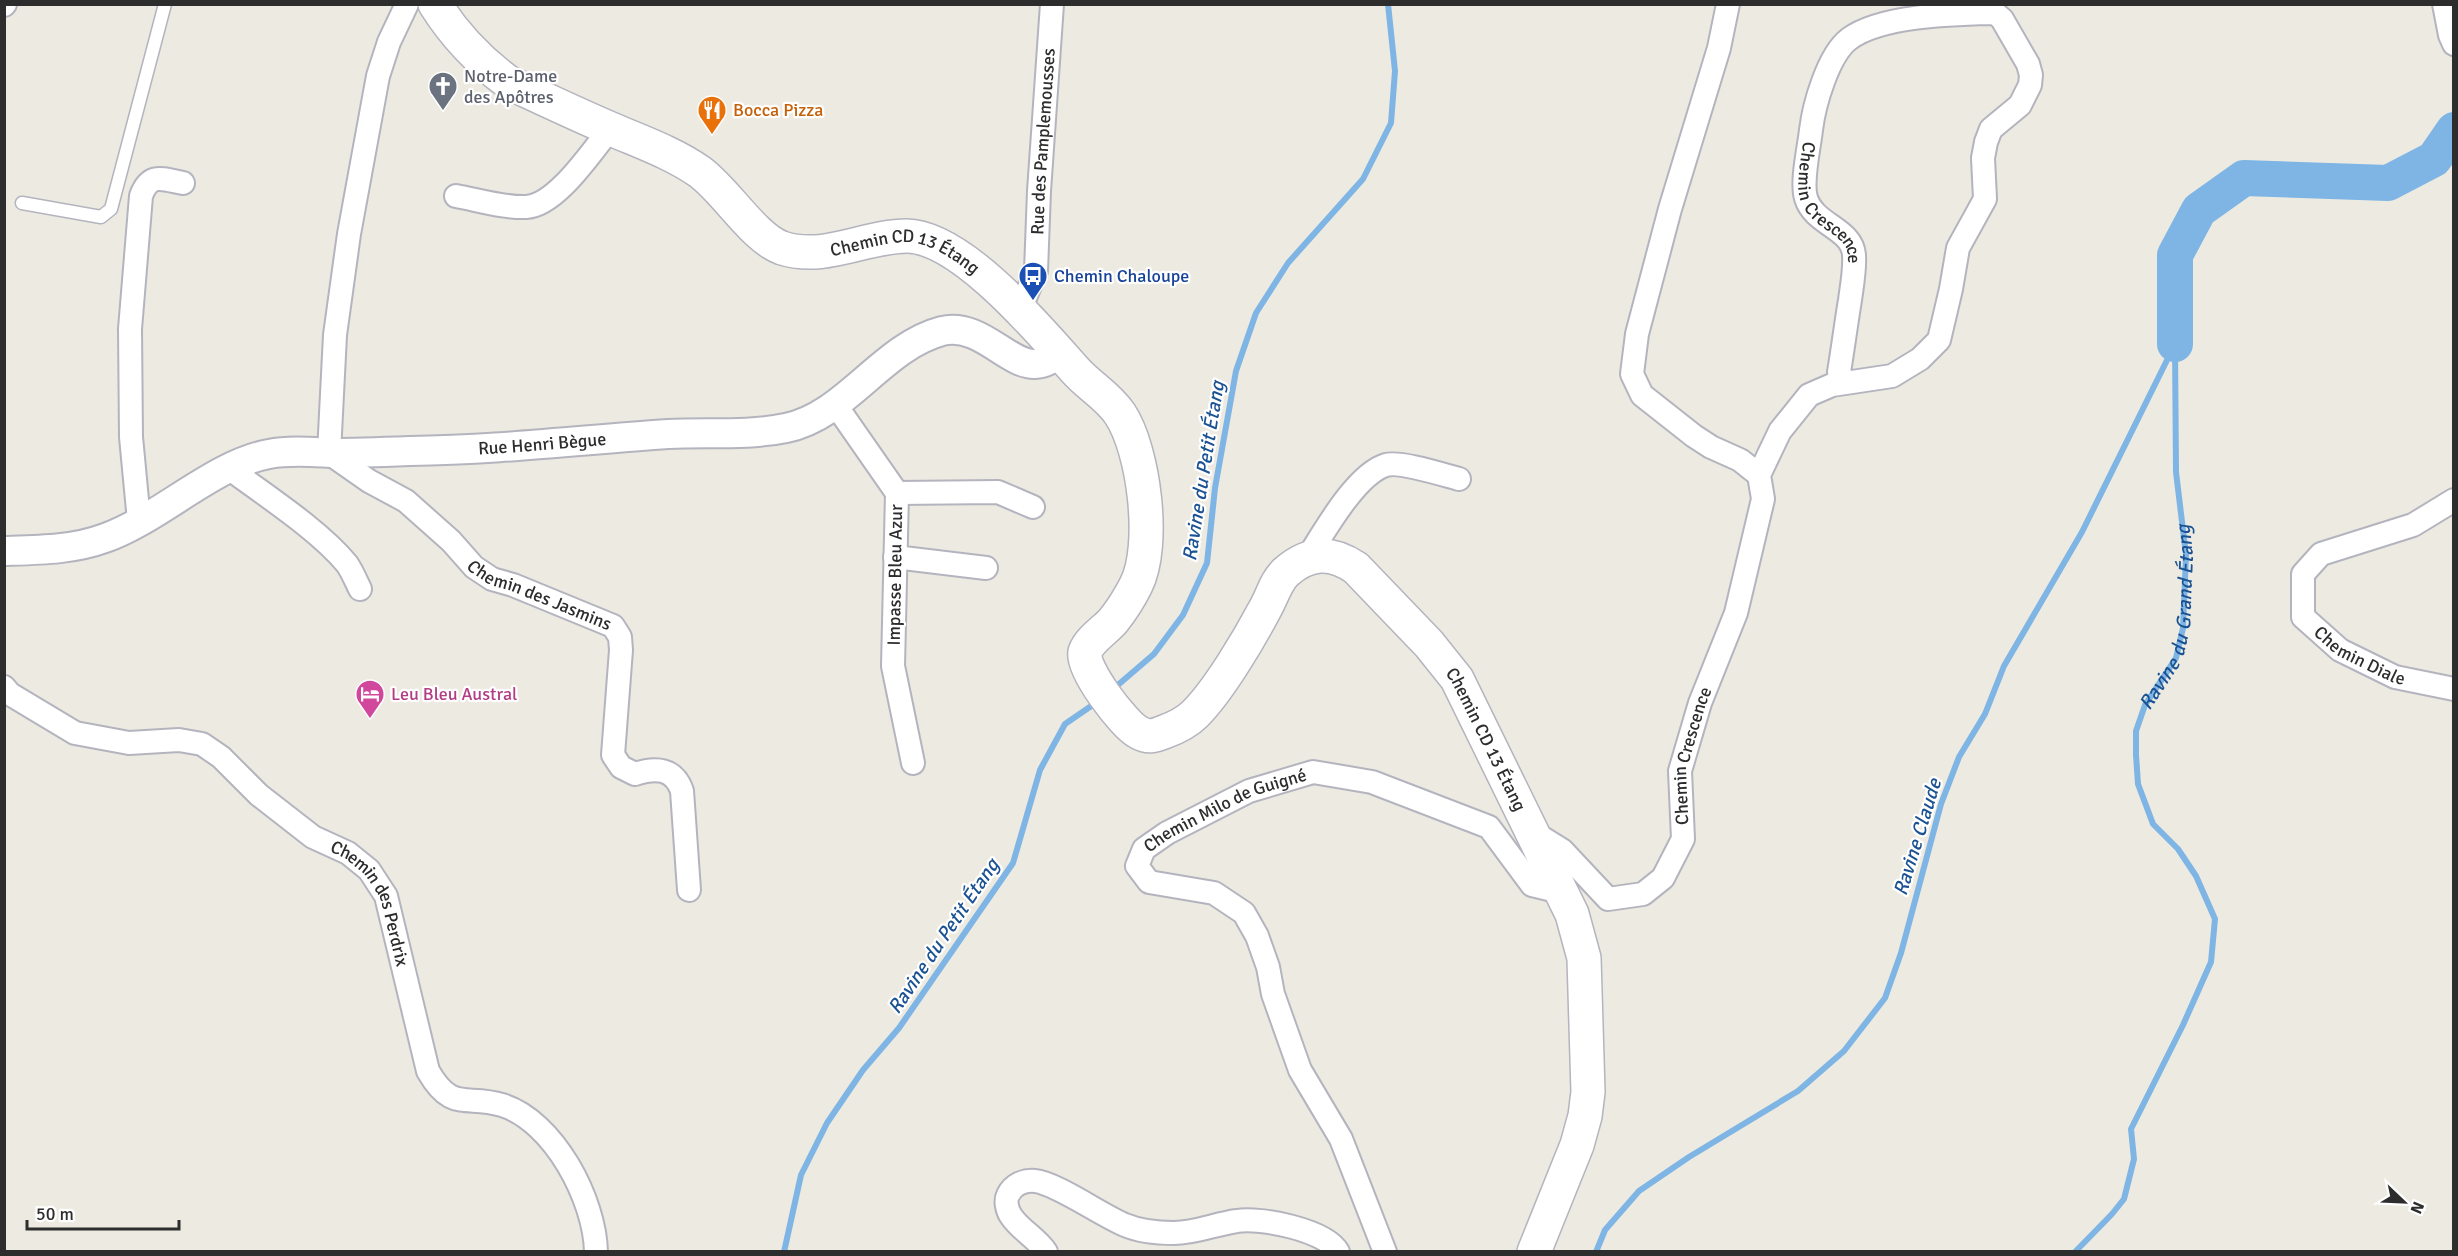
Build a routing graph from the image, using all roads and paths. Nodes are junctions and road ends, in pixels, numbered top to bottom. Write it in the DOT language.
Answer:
graph roads {
  1 [pos="165,4"];
  2 [pos="407,4"];
  3 [pos="435,4"];
  4 [pos="1052,4"];
  5 [pos="1728,4"];
  6 [pos="2444,4"];
  7 [pos="2454,44"];
  8 [pos="610,129"];
  9 [pos="183,183"];
  10 [pos="456,196"];
  11 [pos="22,203"];
  12 [pos="1020,310"];
  13 [pos="1060,352"];
  14 [pos="1845,383"];
  15 [pos="835,404"];
  16 [pos="329,453"];
  17 [pos="230,469"];
  18 [pos="1759,475"];
  19 [pos="1459,479"];
  20 [pos="897,493"];
  21 [pos="2454,500"];
  22 [pos="1032,507"];
  23 [pos="139,521"];
  24 [pos="4,550"];
  25 [pos="895,556"];
  26 [pos="1308,557"];
  27 [pos="986,568"];
  28 [pos="360,589"];
  29 [pos="4,687"];
  30 [pos="2454,689"];
  31 [pos="913,763"];
  32 [pos="1532,831"];
  33 [pos="689,890"];
  34 [pos="1561,892"];
  35 [pos="596,1251"];
  36 [pos="1046,1251"];
  37 [pos="1338,1251"];
  38 [pos="1385,1251"];
  39 [pos="1534,1251"];
  1 -- 11 [label="lane"];
  2 -- 16 [label="street"];
  3 -- 8 [label="main road, Chemin CD 13 Étang"];
  4 -- 12 [label="street, Rue des Pamplemousses"];
  5 -- 18 [label="street"];
  6 -- 7 [label="street"];
  8 -- 10 [label="street"];
  8 -- 12 [label="main road, Chemin CD 13 Étang"];
  9 -- 23 [label="street"];
  12 -- 13 [label="main road, Chemin CD 13 Étang"];
  13 -- 15 [label="street, Rue Henri Bègue"];
  13 -- 26 [label="main road, Chemin CD 13 Étang"];
  14 -- 14 [label="street, Chemin Crescence"];
  14 -- 18 [label="street, Chemin Crescence"];
  15 -- 16 [label="street, Rue Henri Bègue"];
  15 -- 20 [label="street, Impasse Bleu Azur"];
  16 -- 17 [label="street, Rue Henri Bègue"];
  16 -- 33 [label="street, Chemin des Jasmins"];
  17 -- 23 [label="street, Rue Henri Bègue"];
  17 -- 28 [label="street"];
  18 -- 32 [label="street, Chemin Crescence"];
  19 -- 26 [label="street"];
  20 -- 22 [label="street"];
  20 -- 25 [label="street, Impasse Bleu Azur"];
  21 -- 30 [label="street, Chemin Diale"];
  23 -- 24 [label="street, Rue Henri Bègue"];
  25 -- 27 [label="street"];
  25 -- 31 [label="street, Impasse Bleu Azur"];
  26 -- 32 [label="main road, Chemin CD 13 Étang"];
  29 -- 35 [label="street, Chemin des Perdrix"];
  32 -- 34 [label="main road, Chemin CD 13 Étang"];
  34 -- 38 [label="street, Chemin Milo de Guigné"];
  34 -- 39 [label="main road, Chemin CD 13 Étang"];
  36 -- 37 [label="street"];
}
